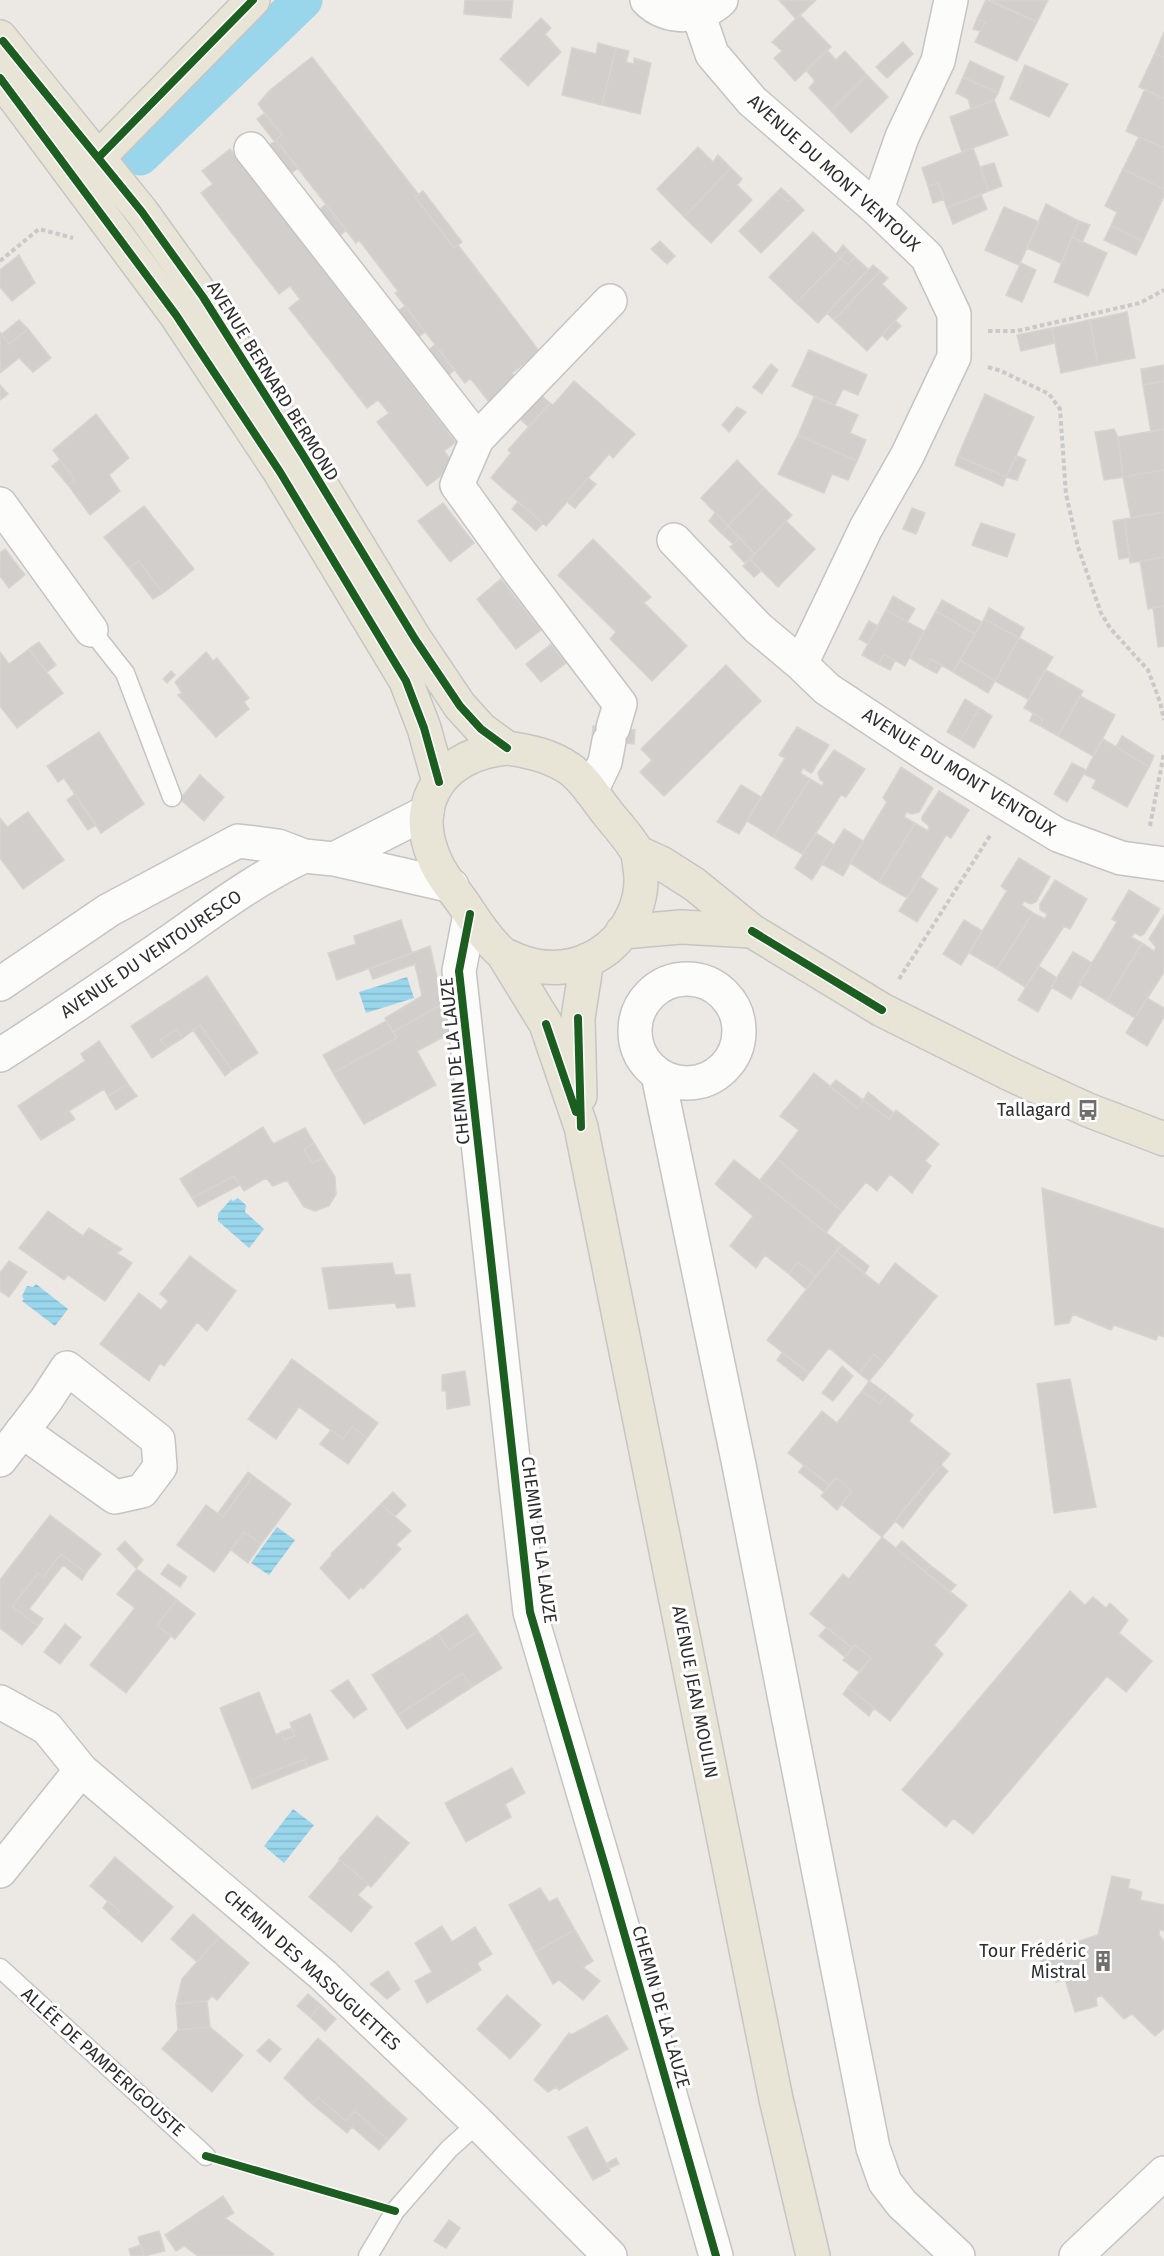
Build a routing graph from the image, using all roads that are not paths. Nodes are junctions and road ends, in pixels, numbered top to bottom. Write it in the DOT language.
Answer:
graph roads {
  1 [pos="254,0"];
  2 [pos="647,0"];
  3 [pos="951,0"];
  4 [pos="710,7"];
  5 [pos="0,37"];
  6 [pos="0,78"];
  7 [pos="251,149"];
  8 [pos="98,158"];
  9 [pos="877,208"];
  10 [pos="610,302"];
  11 [pos="477,439"];
  12 [pos="0,504"];
  13 [pos="674,540"];
  14 [pos="91,630"];
  15 [pos="801,664"];
  16 [pos="507,748"];
  17 [pos="439,782"];
  18 [pos="591,791"];
  19 [pos="172,797"];
  20 [pos="427,813"];
  21 [pos="637,852"];
  22 [pos="320,858"];
  23 [pos="1153,863"];
  24 [pos="452,886"];
  25 [pos="470,914"];
  26 [pos="752,931"];
  27 [pos="622,932"];
  28 [pos="503,954"];
  29 [pos="587,960"];
  30 [pos="5,976"];
  31 [pos="0,1054"];
  32 [pos="658,1075"];
  33 [pos="581,1126"];
  34 [pos="1164,1139"];
  35 [pos="22,1431"];
  36 [pos="0,1460"];
  37 [pos="0,1702"];
  38 [pos="81,1770"];
  39 [pos="0,1871"];
  40 [pos="0,1968"];
  41 [pos="478,2123"];
  42 [pos="206,2156"];
  43 [pos="1164,2173"];
  44 [pos="368,2256"];
  45 [pos="610,2256"];
  46 [pos="716,2256"];
  47 [pos="813,2256"];
  48 [pos="958,2256"];
  49 [pos="1076,2256"];
  1 -- 8 [label="main road"];
  2 -- 4 [label="street, AVENUE DU MONT VENTOUX"];
  3 -- 9 [label="street"];
  4 -- 9 [label="street, AVENUE DU MONT VENTOUX"];
  5 -- 8 [label="main road, AVENUE BERNARD BERMOND"];
  6 -- 17 [label="main road"];
  7 -- 11 [label="street"];
  8 -- 16 [label="main road, AVENUE BERNARD BERMOND"];
  9 -- 15 [label="street, AVENUE DU MONT VENTOUX"];
  10 -- 11 [label="street"];
  11 -- 18 [label="street"];
  12 -- 14 [label="street"];
  13 -- 15 [label="street, AVENUE DU MONT VENTOUX"];
  14 -- 19 [label="lane"];
  15 -- 23 [label="street, AVENUE DU MONT VENTOUX"];
  16 -- 17 [label="main road"];
  16 -- 18 [label="main road"];
  17 -- 20 [label="main road"];
  18 -- 21 [label="main road"];
  20 -- 22 [label="street, AVENUE DU VENTOURESCO"];
  20 -- 24 [label="main road"];
  21 -- 26 [label="main road"];
  21 -- 27 [label="main road"];
  22 -- 24 [label="street"];
  22 -- 30 [label="street"];
  22 -- 31 [label="street, AVENUE DU VENTOURESCO"];
  24 -- 25 [label="main road"];
  25 -- 28 [label="main road"];
  25 -- 46 [label="street, CHEMIN DE LA LAUZE"];
  26 -- 27 [label="main road"];
  26 -- 34 [label="main road"];
  27 -- 29 [label="main road"];
  28 -- 29 [label="main road"];
  28 -- 33 [label="main road, AVENUE JEAN MOULIN"];
  29 -- 33 [label="main road, AVENUE JEAN MOULIN"];
  32 -- 48 [label="street"];
  33 -- 47 [label="main road, AVENUE JEAN MOULIN"];
  35 -- 36 [label="street"];
  37 -- 38 [label="street, CHEMIN DES MASSUGUETTES"];
  38 -- 39 [label="street"];
  38 -- 41 [label="street, CHEMIN DES MASSUGUETTES"];
  40 -- 42 [label="lane, ALLÉE DE PAMPERIGOUSTE"];
  41 -- 44 [label="lane"];
  41 -- 45 [label="street, CHEMIN DES MASSUGUETTES"];
  43 -- 49 [label="street"];
}
